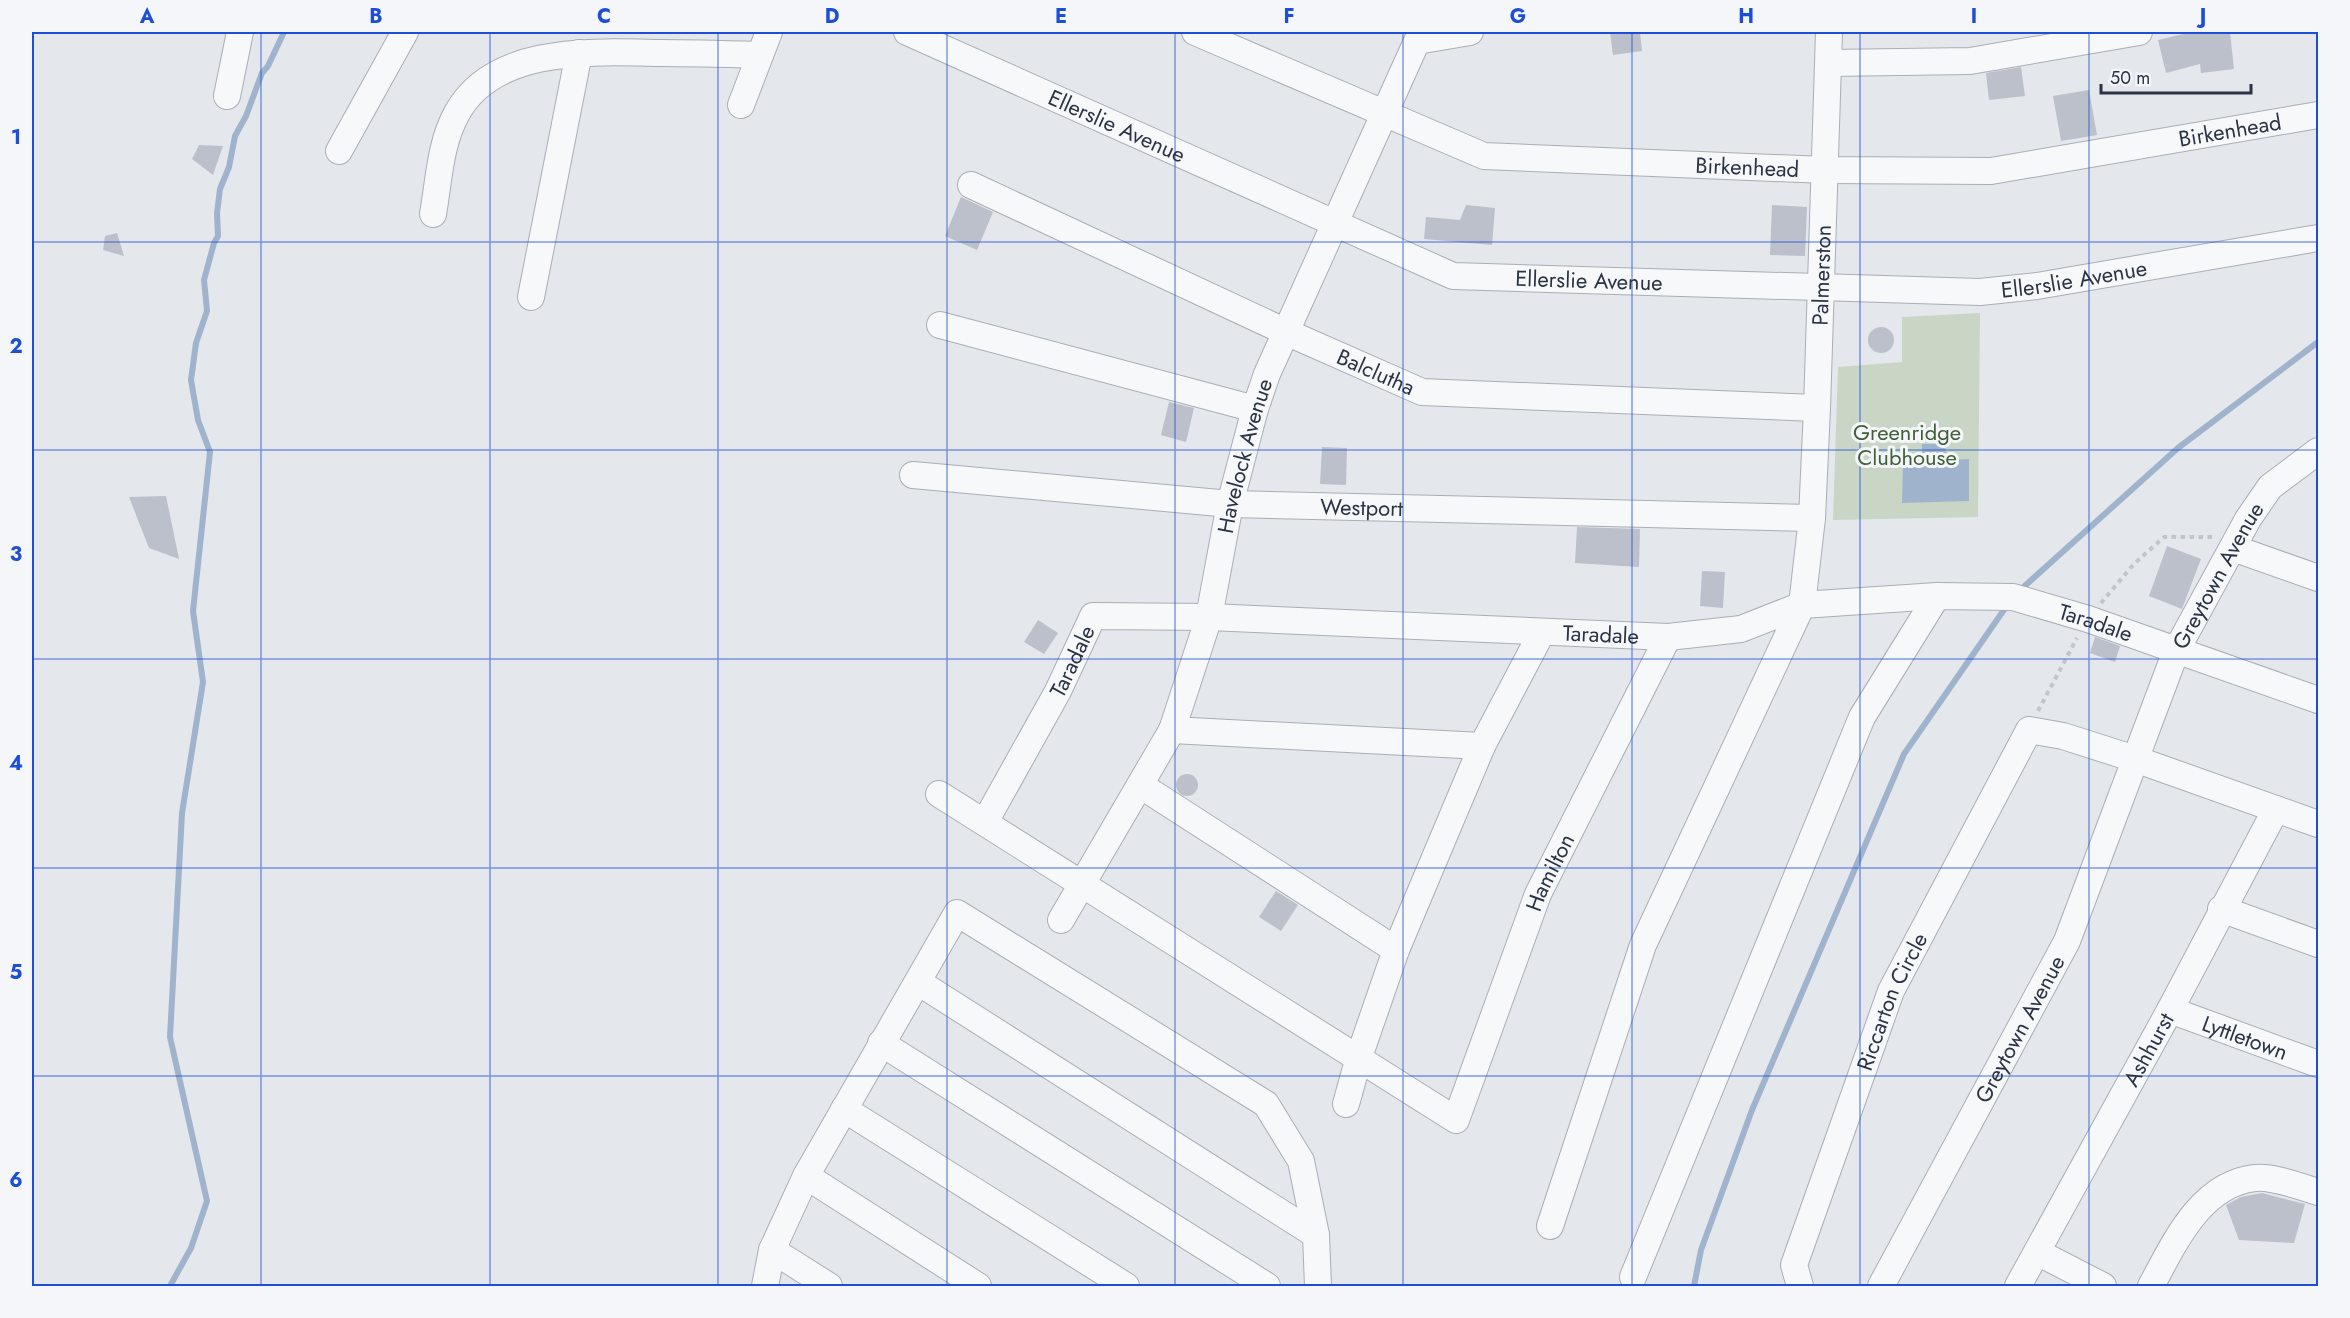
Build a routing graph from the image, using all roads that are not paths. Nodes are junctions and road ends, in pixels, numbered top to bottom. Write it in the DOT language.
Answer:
graph roads {
  1 [pos="240,32"];
  2 [pos="405,32"];
  3 [pos="908,32"];
  4 [pos="1195,32"];
  5 [pos="1470,32"];
  6 [pos="1829,32"];
  7 [pos="2139,32"];
  8 [pos="765,43"];
  9 [pos="579,53"];
  10 [pos="1829,63"];
  11 [pos="227,96"];
  12 [pos="741,105"];
  13 [pos="1384,112"];
  14 [pos="2319,115"];
  15 [pos="339,151"];
  16 [pos="1825,170"];
  17 [pos="971,185"];
  18 [pos="433,214"];
  19 [pos="1335,225"];
  20 [pos="2319,238"];
  21 [pos="1822,289"];
  22 [pos="531,297"];
  23 [pos="940,325"];
  24 [pos="1286,332"];
  25 [pos="1817,408"];
  26 [pos="1255,409"];
  27 [pos="2317,454"];
  28 [pos="913,475"];
  29 [pos="1230,504"];
  30 [pos="1812,518"];
  31 [pos="2234,548"];
  32 [pos="2319,578"];
  33 [pos="1937,596"];
  34 [pos="1802,605"];
  35 [pos="1209,617"];
  36 [pos="1542,632"];
  37 [pos="1668,637"];
  38 [pos="2176,651"];
  39 [pos="2319,700"];
  40 [pos="1172,729"];
  41 [pos="1482,746"];
  42 [pos="2134,759"];
  43 [pos="1140,785"];
  44 [pos="939,794"];
  45 [pos="2276,809"];
  46 [pos="985,822"];
  47 [pos="2319,824"];
  48 [pos="1081,883"];
  49 [pos="2221,909"];
  50 [pos="1061,920"];
  51 [pos="2319,944"];
  52 [pos="1396,950"];
  53 [pos="918,982"];
  54 [pos="2170,1010"];
  55 [pos="881,1043"];
  56 [pos="1359,1057"];
  57 [pos="2319,1064"];
  58 [pos="1346,1104"];
  59 [pos="844,1109"];
  60 [pos="806,1176"];
  61 [pos="2319,1192"];
  62 [pos="1550,1226"];
  63 [pos="1316,1235"];
  64 [pos="772,1250"];
  65 [pos="2037,1252"];
  66 [pos="1633,1277"];
  67 [pos="765,1287"];
  68 [pos="829,1287"];
  69 [pos="978,1287"];
  70 [pos="1125,1287"];
  71 [pos="1267,1287"];
  72 [pos="1318,1287"];
  73 [pos="1800,1287"];
  74 [pos="1881,1287"];
  75 [pos="2018,1287"];
  76 [pos="2103,1287"];
  77 [pos="2151,1287"];
  1 -- 11 [label="street"];
  2 -- 15 [label="street"];
  3 -- 19 [label="street, Ellerslie Avenue"];
  4 -- 13 [label="street, Birkenhead"];
  5 -- 13 [label="street, Havelock Avenue"];
  6 -- 10 [label="street, Palmerston"];
  7 -- 10 [label="street"];
  8 -- 9 [label="street"];
  8 -- 12 [label="street"];
  9 -- 18 [label="street"];
  9 -- 22 [label="street"];
  10 -- 16 [label="street, Palmerston"];
  13 -- 16 [label="street, Birkenhead"];
  13 -- 19 [label="street, Havelock Avenue"];
  14 -- 16 [label="street, Birkenhead"];
  16 -- 21 [label="street, Palmerston"];
  17 -- 24 [label="street, Balclutha"];
  19 -- 21 [label="street, Ellerslie Avenue"];
  19 -- 24 [label="street, Havelock Avenue"];
  20 -- 21 [label="street, Ellerslie Avenue"];
  21 -- 25 [label="street, Palmerston"];
  23 -- 26 [label="street"];
  24 -- 25 [label="street, Balclutha"];
  24 -- 26 [label="street, Havelock Avenue"];
  25 -- 30 [label="street, Palmerston"];
  26 -- 29 [label="street, Havelock Avenue"];
  27 -- 31 [label="street, Greytown Avenue"];
  28 -- 29 [label="street, Westport"];
  29 -- 30 [label="street, Westport"];
  29 -- 35 [label="street, Havelock Avenue"];
  30 -- 34 [label="street, Palmerston"];
  31 -- 32 [label="street"];
  31 -- 38 [label="street, Greytown Avenue"];
  33 -- 34 [label="street, Taradale"];
  33 -- 38 [label="street, Taradale"];
  33 -- 66 [label="street"];
  34 -- 37 [label="street, Taradale"];
  34 -- 62 [label="street, Palmerston"];
  35 -- 36 [label="street, Taradale"];
  35 -- 40 [label="street, Havelock Avenue"];
  35 -- 46 [label="street, Taradale"];
  36 -- 37 [label="street, Taradale"];
  36 -- 41 [label="street"];
  37 -- 56 [label="street, Hamilton"];
  38 -- 39 [label="street, Taradale"];
  38 -- 42 [label="street, Greytown Avenue"];
  40 -- 41 [label="street"];
  40 -- 43 [label="street, Havelock Avenue"];
  41 -- 52 [label="street"];
  42 -- 45 [label="street"];
  42 -- 73 [label="street, Riccarton Circle"];
  42 -- 74 [label="street, Greytown Avenue"];
  43 -- 48 [label="street, Havelock Avenue"];
  43 -- 52 [label="street"];
  44 -- 46 [label="street"];
  45 -- 47 [label="street"];
  45 -- 49 [label="street, Ashhurst"];
  46 -- 48 [label="street"];
  48 -- 50 [label="street, Havelock Avenue"];
  48 -- 56 [label="street"];
  49 -- 51 [label="street"];
  49 -- 54 [label="street, Ashhurst"];
  52 -- 56 [label="street"];
  53 -- 55 [label="street"];
  53 -- 63 [label="street"];
  53 -- 63 [label="street"];
  54 -- 57 [label="street, Lyttletown"];
  54 -- 65 [label="street, Ashhurst"];
  55 -- 59 [label="street"];
  55 -- 71 [label="street"];
  56 -- 58 [label="street"];
  59 -- 60 [label="street"];
  59 -- 70 [label="street"];
  60 -- 64 [label="street"];
  60 -- 69 [label="street"];
  61 -- 77 [label="street"];
  63 -- 72 [label="street"];
  64 -- 67 [label="street"];
  64 -- 68 [label="street"];
  65 -- 75 [label="street, Ashhurst"];
  65 -- 76 [label="street"];
}
